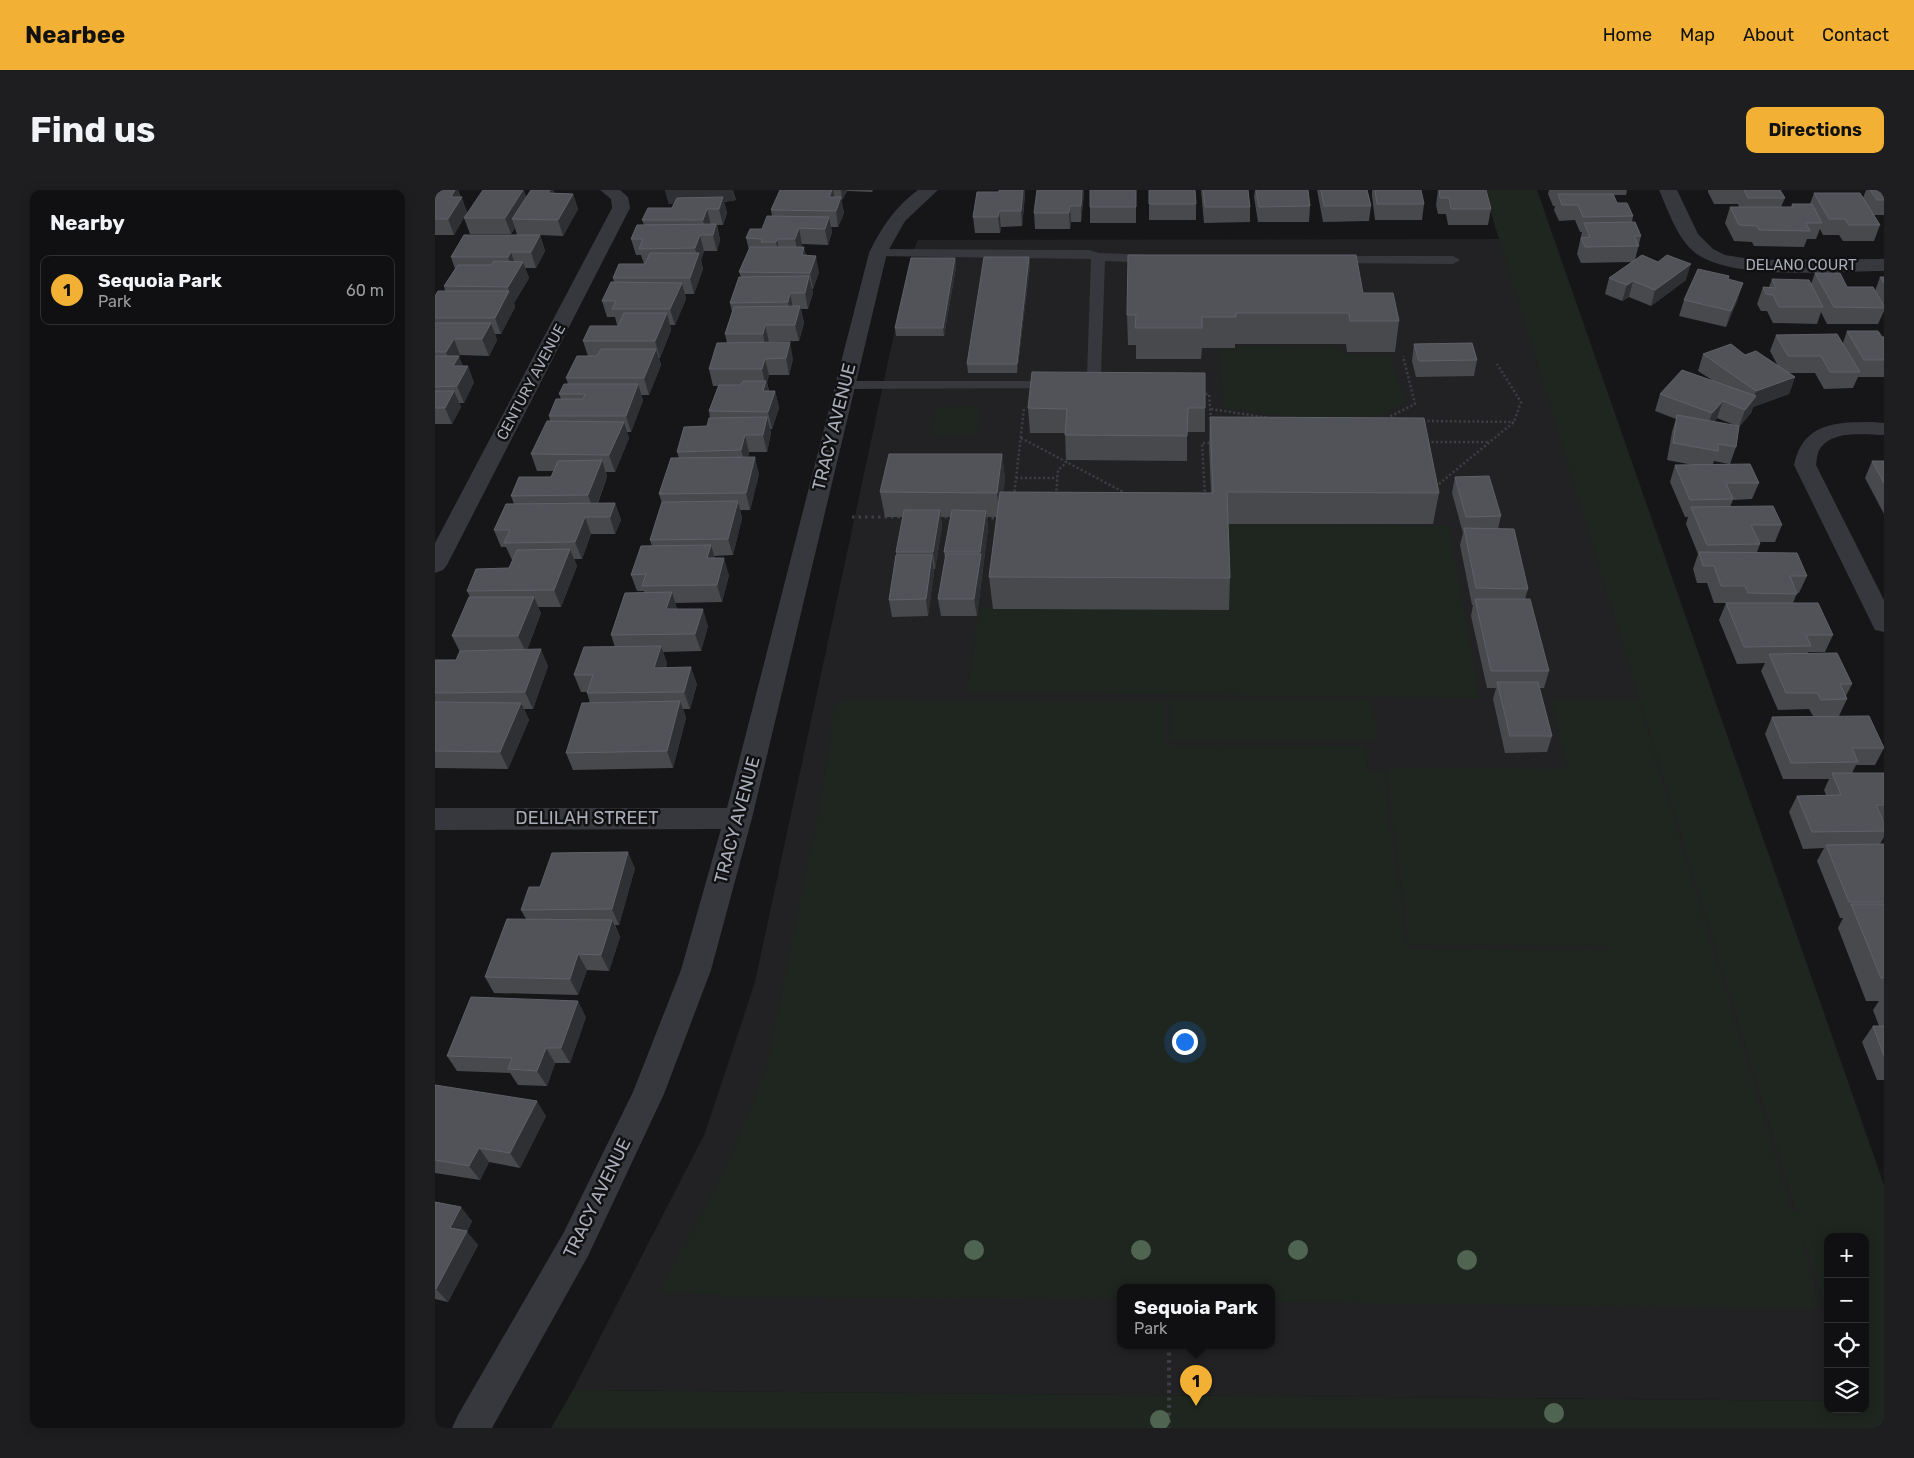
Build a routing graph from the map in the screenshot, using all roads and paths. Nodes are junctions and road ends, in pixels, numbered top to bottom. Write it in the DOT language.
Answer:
graph roads {
  1 [pos="929,190"];
  2 [pos="1668,190"];
  3 [pos="614,194"];
  4 [pos="878,252"];
  5 [pos="1098,257"];
  6 [pos="1167,259"];
  7 [pos="1315,260"];
  8 [pos="1453,260"];
  9 [pos="1884,265"];
  10 [pos="1403,356"];
  11 [pos="1497,364"];
  12 [pos="844,386"];
  13 [pos="1199,394"];
  14 [pos="1025,404"];
  15 [pos="1211,409"];
  16 [pos="1274,418"];
  17 [pos="1388,421"];
  18 [pos="1398,421"];
  19 [pos="1417,421"];
  20 [pos="1515,422"];
  21 [pos="1211,426"];
  22 [pos="1387,428"];
  23 [pos="1884,429"];
  24 [pos="1211,434"];
  25 [pos="1021,438"];
  26 [pos="1423,442"];
  27 [pos="1491,442"];
  28 [pos="1067,462"];
  29 [pos="1016,478"];
  30 [pos="1057,478"];
  31 [pos="1439,484"];
  32 [pos="1134,497"];
  33 [pos="1205,500"];
  34 [pos="1014,502"];
  35 [pos="1056,502"];
  36 [pos="852,517"];
  37 [pos="909,517"];
  38 [pos="937,517"];
  39 [pos="956,518"];
  40 [pos="984,518"];
  41 [pos="1003,518"];
  42 [pos="435,565"];
  43 [pos="1884,624"];
  44 [pos="739,818"];
  45 [pos="435,819"];
  46 [pos="1169,1349"];
  47 [pos="471,1428"];
  48 [pos="1169,1428"];
  1 -- 4 [label="street, TRACY AVENUE"];
  2 -- 9 [label="street, DELANO COURT"];
  3 -- 42 [label="street, CENTURY AVENUE"];
  4 -- 5 [label="lane"];
  4 -- 12 [label="street, TRACY AVENUE"];
  5 -- 6 [label="lane"];
  5 -- 12 [label="lane"];
  7 -- 8 [label="lane"];
  10 -- 17 [label="path"];
  11 -- 20 [label="path"];
  12 -- 44 [label="street, TRACY AVENUE"];
  13 -- 15 [label="path"];
  14 -- 25 [label="path"];
  15 -- 16 [label="path"];
  15 -- 21 [label="path"];
  17 -- 18 [label="path"];
  17 -- 22 [label="path"];
  19 -- 20 [label="path"];
  20 -- 27 [label="path"];
  23 -- 43 [label="street"];
  24 -- 33 [label="path"];
  25 -- 28 [label="path"];
  25 -- 29 [label="path"];
  26 -- 27 [label="path"];
  27 -- 31 [label="path"];
  28 -- 30 [label="path"];
  28 -- 32 [label="path"];
  29 -- 30 [label="path"];
  29 -- 34 [label="path"];
  30 -- 35 [label="path"];
  36 -- 37 [label="path"];
  38 -- 39 [label="path"];
  40 -- 41 [label="path"];
  44 -- 45 [label="street, DELILAH STREET"];
  44 -- 47 [label="street, TRACY AVENUE"];
  46 -- 48 [label="path"];
}
